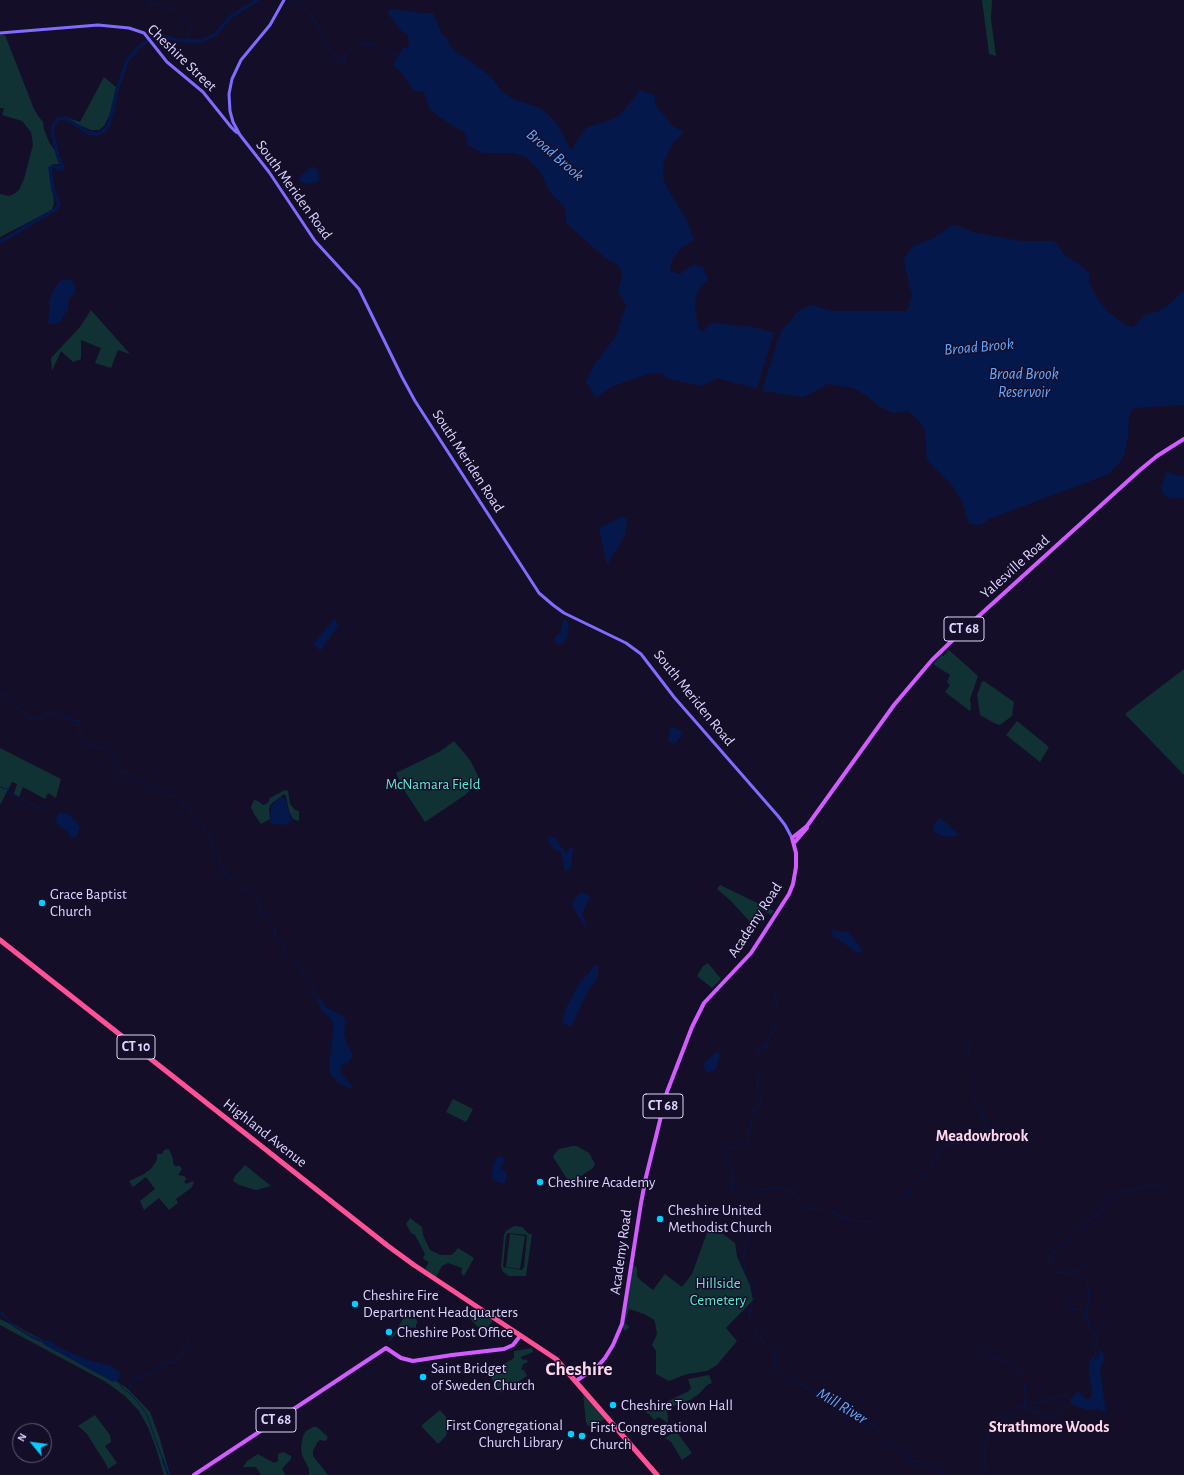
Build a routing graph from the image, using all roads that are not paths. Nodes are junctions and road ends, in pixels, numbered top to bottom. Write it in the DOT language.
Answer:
graph roads {
  1 [pos="284,0"];
  2 [pos="0,33"];
  3 [pos="239,133"];
  4 [pos="1184,439"];
  5 [pos="807,826"];
  6 [pos="792,838"];
  7 [pos="794,843"];
  8 [pos="793,884"];
  9 [pos="0,940"];
  10 [pos="520,1336"];
  11 [pos="576,1382"];
  12 [pos="194,1475"];
  13 [pos="657,1475"];
  1 -- 3 [label="main road, South Meriden Road"];
  2 -- 3 [label="main road, Cheshire Street"];
  3 -- 6 [label="main road, South Meriden Road"];
  4 -- 5 [label="main road, Yalesville Road / CT 68"];
  5 -- 6 [label="main road, Yalesville Road / CT 68"];
  5 -- 7 [label="main road, Yalesville Road / CT 68"];
  6 -- 7 [label="main road, South Meriden Road / CT 68"];
  7 -- 8 [label="main road, South Meriden Road / CT 68"];
  8 -- 11 [label="main road, Academy Road / CT 68"];
  9 -- 10 [label="highway, Highland Avenue / CT 10"];
  10 -- 11 [label="highway, CT 10"];
  10 -- 12 [label="main road, CT 68"];
  11 -- 13 [label="highway, CT 10"];
}
